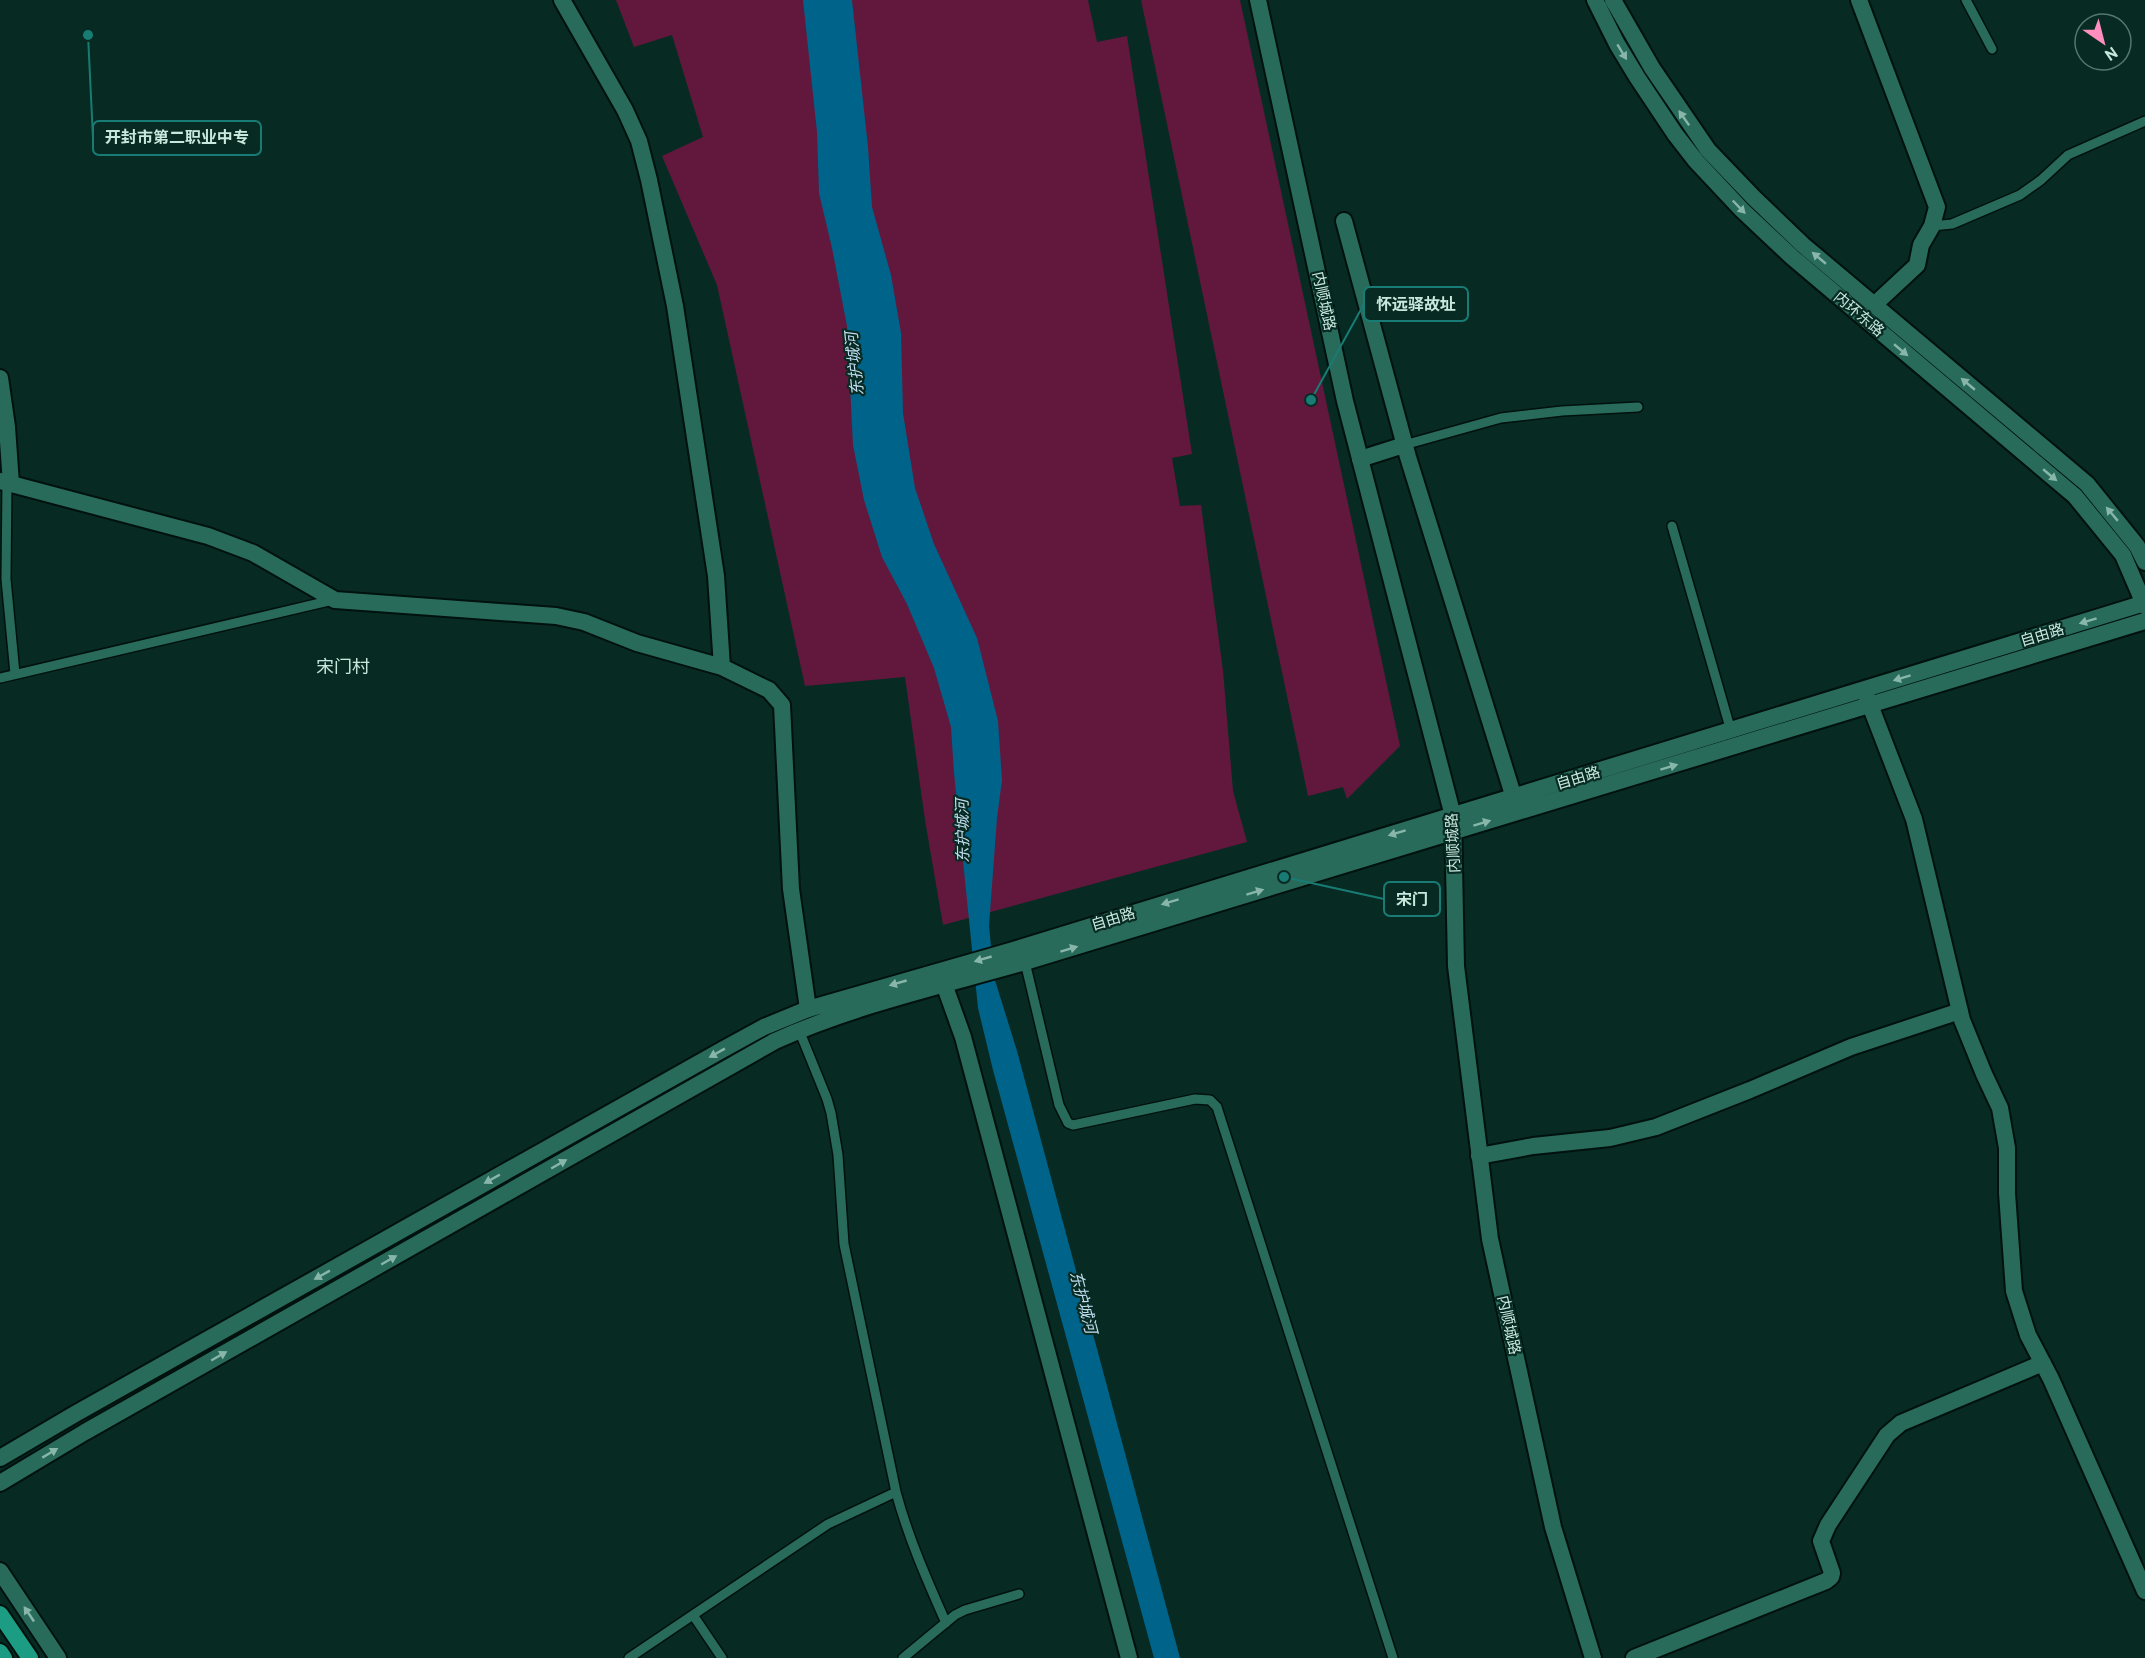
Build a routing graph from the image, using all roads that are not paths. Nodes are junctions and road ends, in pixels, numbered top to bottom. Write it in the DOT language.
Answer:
graph roads {
  1 [pos="562,0"];
  2 [pos="1258,0"];
  3 [pos="1594,0"];
  4 [pos="1613,0"];
  5 [pos="1859,0"];
  6 [pos="1966,0"];
  7 [pos="1992,49"];
  8 [pos="2145,121"];
  9 [pos="1344,222"];
  10 [pos="1932,226"];
  11 [pos="1874,305"];
  12 [pos="0,378"];
  13 [pos="1638,407"];
  14 [pos="1404,445"];
  15 [pos="1360,459"];
  16 [pos="6,483"];
  17 [pos="1671,526"];
  18 [pos="2145,562"];
  19 [pos="335,600"];
  20 [pos="2145,604"];
  21 [pos="2145,621"];
  22 [pos="722,667"];
  23 [pos="15,674"];
  24 [pos="0,678"];
  25 [pos="1867,697"];
  26 [pos="1731,731"];
  27 [pos="1514,798"];
  28 [pos="1454,824"];
  29 [pos="1016,960"];
  30 [pos="953,977"];
  31 [pos="808,1009"];
  32 [pos="1960,1011"];
  33 [pos="799,1030"];
  34 [pos="1479,1156"];
  35 [pos="2043,1363"];
  36 [pos="0,1458"];
  37 [pos="0,1483"];
  38 [pos="896,1492"];
  39 [pos="0,1571"];
  40 [pos="2145,1592"];
  41 [pos="1019,1594"];
  42 [pos="0,1614"];
  43 [pos="693,1615"];
  44 [pos="946,1623"];
  45 [pos="0,1652"];
  46 [pos="4,1658"];
  47 [pos="30,1658"];
  48 [pos="58,1658"];
  49 [pos="629,1658"];
  50 [pos="722,1658"];
  51 [pos="903,1658"];
  52 [pos="1129,1658"];
  53 [pos="1393,1658"];
  54 [pos="1593,1658"];
  55 [pos="1634,1658"];
  1 -- 22 [label="street"];
  2 -- 15 [label="street, 内顺城路"];
  3 -- 20 [label="street, 内环东路, one-way"];
  11 -- 4 [label="street, 内环东路, one-way"];
  5 -- 10 [label="street"];
  6 -- 7 [label="lane"];
  8 -- 10 [label="lane"];
  9 -- 14 [label="street"];
  10 -- 11 [label="street"];
  18 -- 11 [label="street, 内环东路, one-way"];
  12 -- 16 [label="street"];
  13 -- 14 [label="lane"];
  14 -- 15 [label="street"];
  14 -- 27 [label="street"];
  15 -- 28 [label="street, 内顺城路"];
  16 -- 19 [label="street"];
  16 -- 23 [label="lane"];
  17 -- 26 [label="lane"];
  19 -- 22 [label="street"];
  19 -- 23 [label="lane"];
  20 -- 25 [label="street, 自由路, one-way"];
  21 -- 25 [label="street, 自由路"];
  22 -- 31 [label="street"];
  23 -- 24 [label="lane"];
  25 -- 26 [label="street, 自由路"];
  28 -- 25 [label="street, 自由路, one-way"];
  25 -- 32 [label="street"];
  26 -- 27 [label="street, 自由路"];
  27 -- 28 [label="street, 自由路"];
  28 -- 29 [label="street, 自由路"];
  28 -- 34 [label="street, 内顺城路"];
  29 -- 30 [label="street, 自由路"];
  29 -- 53 [label="lane"];
  30 -- 31 [label="street, one-way"];
  30 -- 33 [label="street"];
  30 -- 52 [label="street"];
  31 -- 36 [label="street, one-way"];
  32 -- 34 [label="street"];
  32 -- 35 [label="street"];
  37 -- 33 [label="street, one-way"];
  33 -- 38 [label="lane"];
  34 -- 54 [label="street, 内顺城路"];
  35 -- 40 [label="street"];
  35 -- 55 [label="street"];
  38 -- 43 [label="lane"];
  38 -- 44 [label="lane"];
  48 -- 39 [label="street, one-way"];
  41 -- 44 [label="lane"];
  42 -- 47 [label="main road"];
  43 -- 49 [label="lane"];
  43 -- 50 [label="lane"];
  44 -- 51 [label="lane"];
  45 -- 46 [label="main road"];
}
